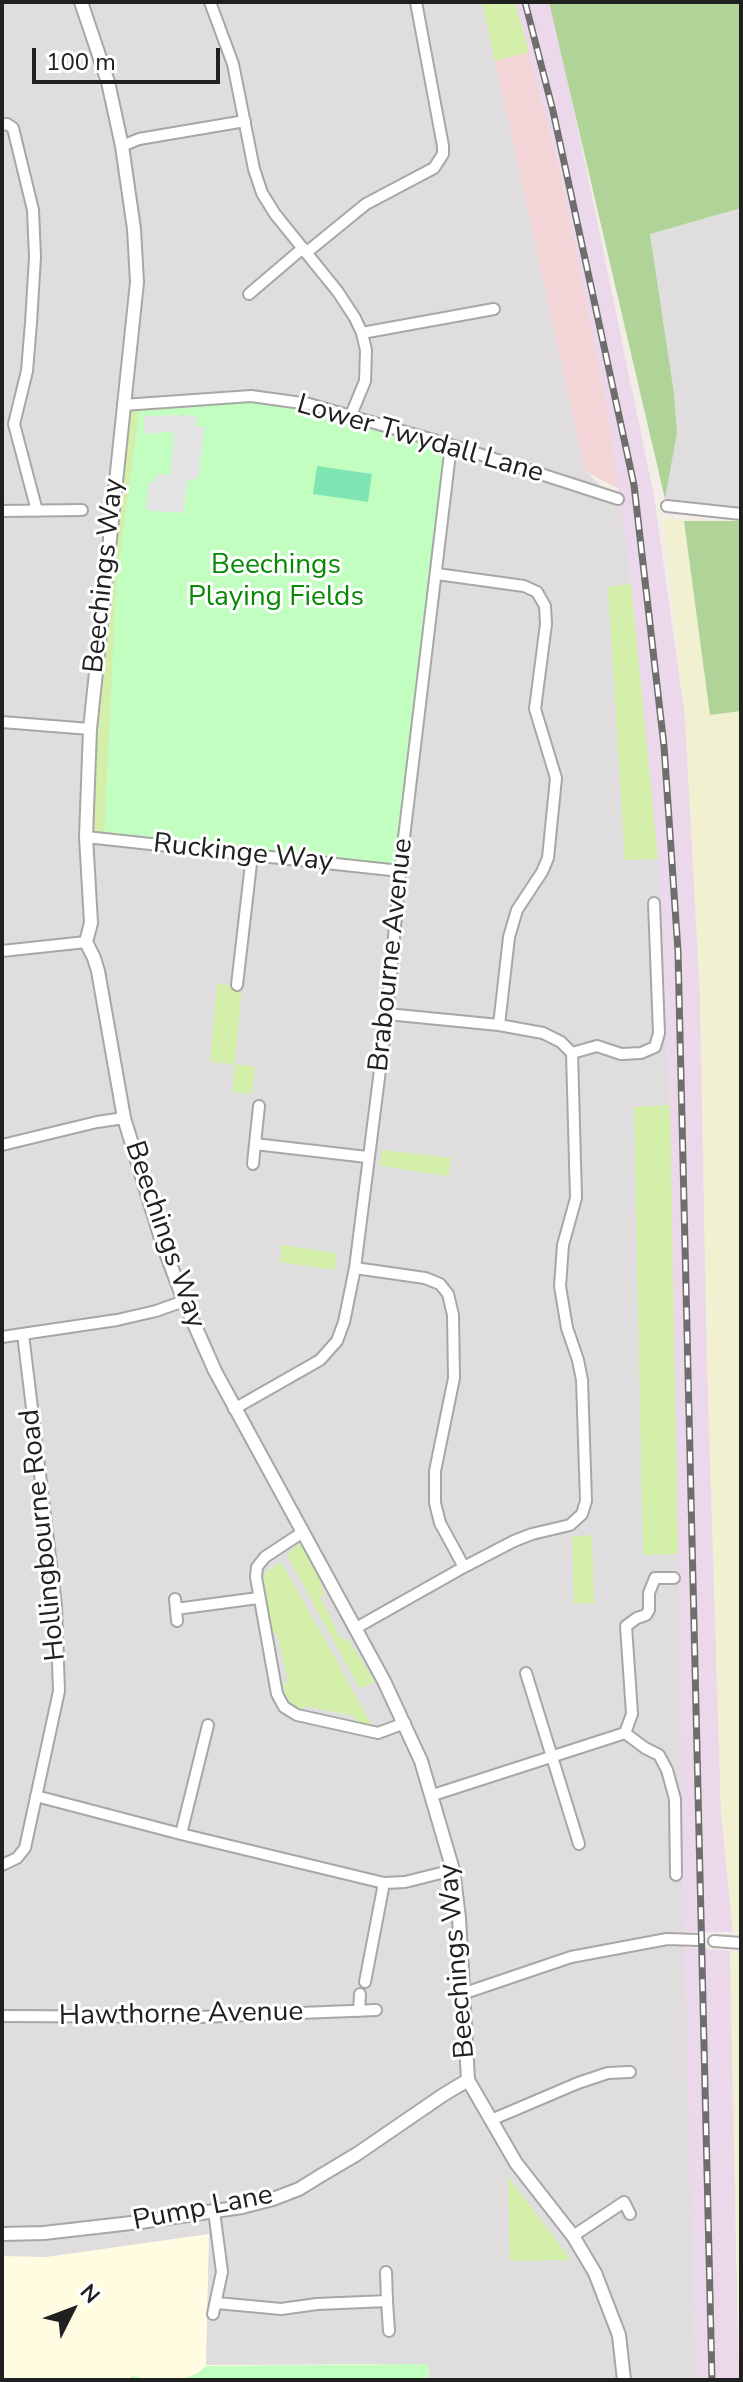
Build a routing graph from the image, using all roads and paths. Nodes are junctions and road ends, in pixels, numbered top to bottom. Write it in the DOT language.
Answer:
graph roads {
  1 [pos="81,2"];
  2 [pos="210,2"];
  3 [pos="416,2"];
  4 [pos="245,121"];
  5 [pos="2,125"];
  6 [pos="122,146"];
  7 [pos="305,250"];
  8 [pos="249,294"];
  9 [pos="494,309"];
  10 [pos="362,333"];
  11 [pos="123,405"];
  12 [pos="351,415"];
  13 [pos="451,445"];
  14 [pos="618,499"];
  15 [pos="667,506"];
  16 [pos="82,510"];
  17 [pos="2,511"];
  18 [pos="37,511"];
  19 [pos="741,514"];
  20 [pos="437,574"];
  21 [pos="2,722"];
  22 [pos="90,729"];
  23 [pos="86,837"];
  24 [pos="252,855"];
  25 [pos="400,871"];
  26 [pos="654,903"];
  27 [pos="86,942"];
  28 [pos="2,951"];
  29 [pos="237,985"];
  30 [pos="387,1014"];
  31 [pos="499,1025"];
  32 [pos="572,1053"];
  33 [pos="259,1106"];
  34 [pos="124,1118"];
  35 [pos="255,1144"];
  36 [pos="2,1145"];
  37 [pos="367,1157"];
  38 [pos="253,1164"];
  39 [pos="355,1268"];
  40 [pos="184,1301"];
  41 [pos="23,1334"];
  42 [pos="2,1337"];
  43 [pos="234,1409"];
  44 [pos="303,1532"];
  45 [pos="464,1567"];
  46 [pos="674,1578"];
  47 [pos="258,1598"];
  48 [pos="176,1610"];
  49 [pos="356,1628"];
  50 [pos="526,1673"];
  51 [pos="405,1723"];
  52 [pos="208,1725"];
  53 [pos="625,1733"];
  54 [pos="553,1757"];
  55 [pos="433,1795"];
  56 [pos="36,1796"];
  57 [pos="181,1834"];
  58 [pos="579,1844"];
  59 [pos="2,1865"];
  60 [pos="453,1870"];
  61 [pos="676,1875"];
  62 [pos="384,1883"];
  63 [pos="698,1940"];
  64 [pos="714,1941"];
  65 [pos="741,1943"];
  66 [pos="365,1982"];
  67 [pos="360,1994"];
  68 [pos="462,1994"];
  69 [pos="376,2010"];
  70 [pos="359,2011"];
  71 [pos="2,2016"];
  72 [pos="631,2072"];
  73 [pos="468,2080"];
  74 [pos="491,2120"];
  75 [pos="214,2211"];
  76 [pos="630,2214"];
  77 [pos="2,2234"];
  78 [pos="573,2236"];
  79 [pos="386,2272"];
  80 [pos="387,2301"];
  81 [pos="217,2303"];
  82 [pos="213,2314"];
  83 [pos="389,2331"];
  84 [pos="624,2380"];
  1 -- 6 [label="street, Beechings Way"];
  2 -- 4 [label="street"];
  3 -- 7 [label="street"];
  4 -- 6 [label="street"];
  4 -- 7 [label="street"];
  5 -- 18 [label="street"];
  6 -- 11 [label="street, Beechings Way"];
  7 -- 8 [label="street"];
  7 -- 10 [label="street"];
  9 -- 10 [label="street"];
  10 -- 12 [label="street"];
  11 -- 12 [label="street, Lower Twydall Lane"];
  11 -- 22 [label="street, Beechings Way"];
  12 -- 13 [label="street, Lower Twydall Lane"];
  13 -- 14 [label="street, Lower Twydall Lane"];
  13 -- 20 [label="street, Brabourne Avenue"];
  15 -- 19 [label="street"];
  16 -- 18 [label="street"];
  17 -- 18 [label="street"];
  20 -- 25 [label="street, Brabourne Avenue"];
  20 -- 31 [label="street"];
  21 -- 22 [label="street"];
  22 -- 23 [label="street, Beechings Way"];
  23 -- 24 [label="street, Ruckinge Way"];
  23 -- 27 [label="street, Beechings Way"];
  24 -- 25 [label="street, Ruckinge Way"];
  24 -- 29 [label="street"];
  25 -- 30 [label="street, Brabourne Avenue"];
  26 -- 32 [label="street"];
  27 -- 28 [label="street"];
  27 -- 34 [label="street, Beechings Way"];
  30 -- 31 [label="street"];
  30 -- 37 [label="street, Brabourne Avenue"];
  31 -- 32 [label="street"];
  32 -- 45 [label="street"];
  33 -- 35 [label="street"];
  34 -- 36 [label="street"];
  34 -- 40 [label="street, Beechings Way"];
  35 -- 37 [label="street"];
  35 -- 38 [label="street"];
  37 -- 39 [label="street, Brabourne Avenue"];
  39 -- 43 [label="street, Brabourne Avenue"];
  39 -- 45 [label="street"];
  40 -- 41 [label="street"];
  40 -- 43 [label="street, Beechings Way"];
  41 -- 42 [label="street"];
  41 -- 56 [label="street, Hollingbourne Road"];
  43 -- 44 [label="street, Beechings Way"];
  44 -- 47 [label="street"];
  44 -- 49 [label="street, Beechings Way"];
  45 -- 49 [label="street"];
  46 -- 53 [label="street"];
  47 -- 48 [label="street"];
  47 -- 51 [label="street"];
  49 -- 51 [label="street, Beechings Way"];
  50 -- 54 [label="street"];
  51 -- 55 [label="street, Beechings Way"];
  52 -- 57 [label="street"];
  53 -- 54 [label="street"];
  53 -- 61 [label="street"];
  54 -- 55 [label="street"];
  54 -- 58 [label="street"];
  55 -- 60 [label="street, Beechings Way"];
  56 -- 57 [label="street"];
  56 -- 59 [label="street, Hollingbourne Road"];
  57 -- 62 [label="street"];
  60 -- 62 [label="street"];
  60 -- 68 [label="street, Beechings Way"];
  62 -- 66 [label="street"];
  63 -- 68 [label="street"];
  64 -- 65 [label="street"];
  67 -- 70 [label="street"];
  68 -- 73 [label="street, Beechings Way"];
  69 -- 70 [label="street, Hawthorne Avenue"];
  70 -- 71 [label="street, Hawthorne Avenue"];
  72 -- 74 [label="street"];
  73 -- 74 [label="street, Beechings Way"];
  73 -- 75 [label="street, Pump Lane"];
  74 -- 78 [label="street, Beechings Way"];
  75 -- 77 [label="street, Pump Lane"];
  75 -- 81 [label="street"];
  76 -- 78 [label="street"];
  78 -- 84 [label="street, Beechings Way"];
  79 -- 80 [label="street"];
  80 -- 81 [label="street"];
  80 -- 83 [label="street"];
  81 -- 82 [label="street"];
}
